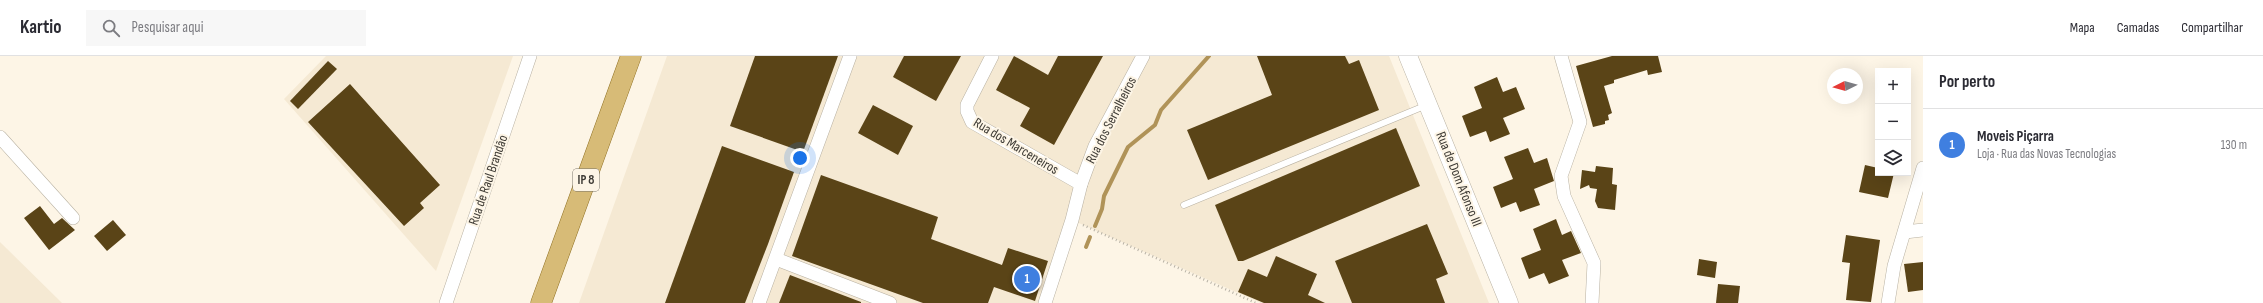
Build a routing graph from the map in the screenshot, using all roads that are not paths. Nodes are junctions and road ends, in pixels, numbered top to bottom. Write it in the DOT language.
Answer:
graph roads {
  1 [pos="530,56"];
  2 [pos="631,56"];
  3 [pos="850,56"];
  4 [pos="992,56"];
  5 [pos="1143,56"];
  6 [pos="1408,56"];
  7 [pos="1560,56"];
  8 [pos="1429,104"];
  9 [pos="0,137"];
  10 [pos="1923,168"];
  11 [pos="1081,184"];
  12 [pos="1184,205"];
  13 [pos="73,218"];
  14 [pos="1923,230"];
  15 [pos="1905,232"];
  16 [pos="776,259"];
  17 [pos="446,303"];
  18 [pos="541,303"];
  19 [pos="759,303"];
  20 [pos="890,303"];
  21 [pos="1045,303"];
  22 [pos="1509,303"];
  23 [pos="1592,303"];
  24 [pos="1888,303"];
  1 -- 17 [label="street, Rua de Raul Brandão"];
  2 -- 18 [label="main road, IP 8"];
  3 -- 16 [label="street"];
  4 -- 11 [label="street, Rua dos Marceneiros"];
  5 -- 11 [label="street, Rua dos Serralheiros"];
  6 -- 8 [label="main road, Rua de Dom Afonso III"];
  7 -- 23 [label="street"];
  8 -- 12 [label="lane"];
  8 -- 22 [label="main road, Rua de Dom Afonso III"];
  9 -- 13 [label="street"];
  10 -- 15 [label="street"];
  11 -- 21 [label="street, Rua dos Serralheiros"];
  14 -- 15 [label="street"];
  15 -- 24 [label="street"];
  16 -- 19 [label="street"];
  16 -- 20 [label="street"];
}
